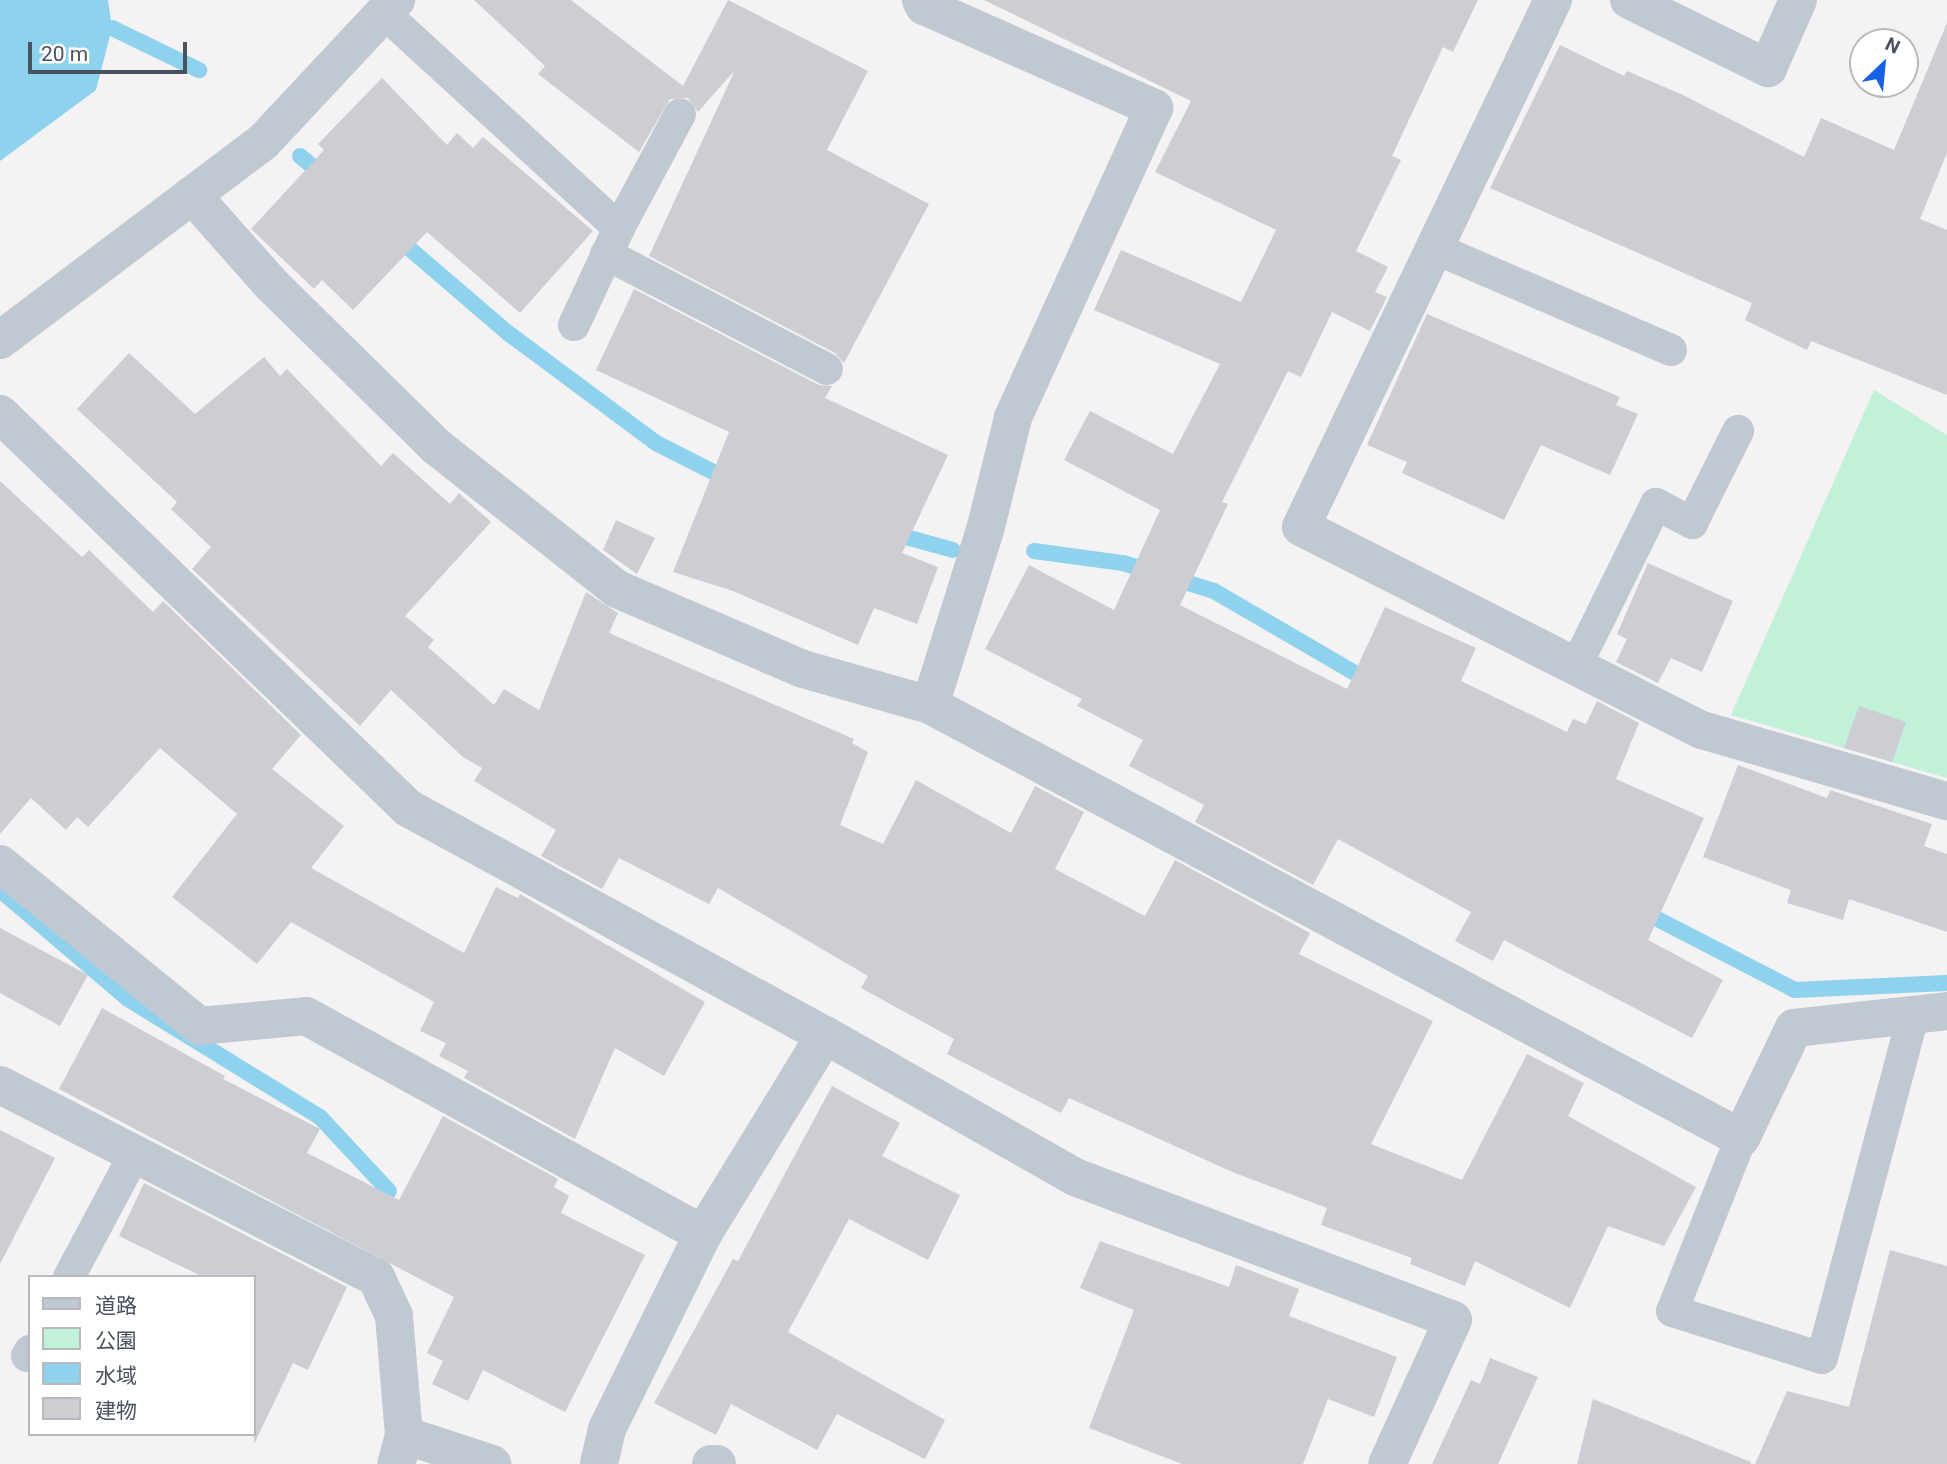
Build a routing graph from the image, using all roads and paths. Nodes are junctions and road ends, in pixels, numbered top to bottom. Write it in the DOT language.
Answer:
graph roads {
  1 [pos="921,0"];
  2 [pos="1553,0"];
  3 [pos="1629,0"];
  4 [pos="1798,0"];
  5 [pos="389,6"];
  6 [pos="680,114"];
  7 [pos="192,195"];
  8 [pos="612,241"];
  9 [pos="1434,248"];
  10 [pos="574,325"];
  11 [pos="0,341"];
  12 [pos="1671,350"];
  13 [pos="827,369"];
  14 [pos="0,414"];
  15 [pos="1738,430"];
  16 [pos="1576,667"];
  17 [pos="930,705"];
  18 [pos="1947,801"];
  19 [pos="0,864"];
  20 [pos="1931,1012"];
  21 [pos="825,1035"];
  22 [pos="0,1085"];
  23 [pos="1741,1138"];
  24 [pos="134,1157"];
  25 [pos="703,1234"];
  26 [pos="70,1275"];
  27 [pos="400,1450"];
  28 [pos="492,1464"];
  29 [pos="599,1464"];
  30 [pos="711,1464"];
  31 [pos="717,1464"];
  32 [pos="1387,1464"];
  1 -- 17 [label="street"];
  2 -- 9 [label="street"];
  3 -- 4 [label="street"];
  5 -- 7 [label="street"];
  5 -- 8 [label="lane"];
  6 -- 8 [label="lane"];
  7 -- 11 [label="street"];
  7 -- 17 [label="street"];
  8 -- 10 [label="lane"];
  8 -- 13 [label="lane"];
  9 -- 12 [label="lane"];
  9 -- 16 [label="street"];
  14 -- 21 [label="street"];
  15 -- 16 [label="lane"];
  16 -- 18 [label="street"];
  17 -- 23 [label="street"];
  19 -- 25 [label="street"];
  20 -- 23 [label="street"];
  20 -- 23 [label="lane"];
  21 -- 25 [label="street"];
  21 -- 32 [label="street"];
  22 -- 24 [label="street"];
  24 -- 26 [label="lane"];
  24 -- 27 [label="street"];
  25 -- 29 [label="street"];
  27 -- 28 [label="street"];
  30 -- 31 [label="street"];
}
